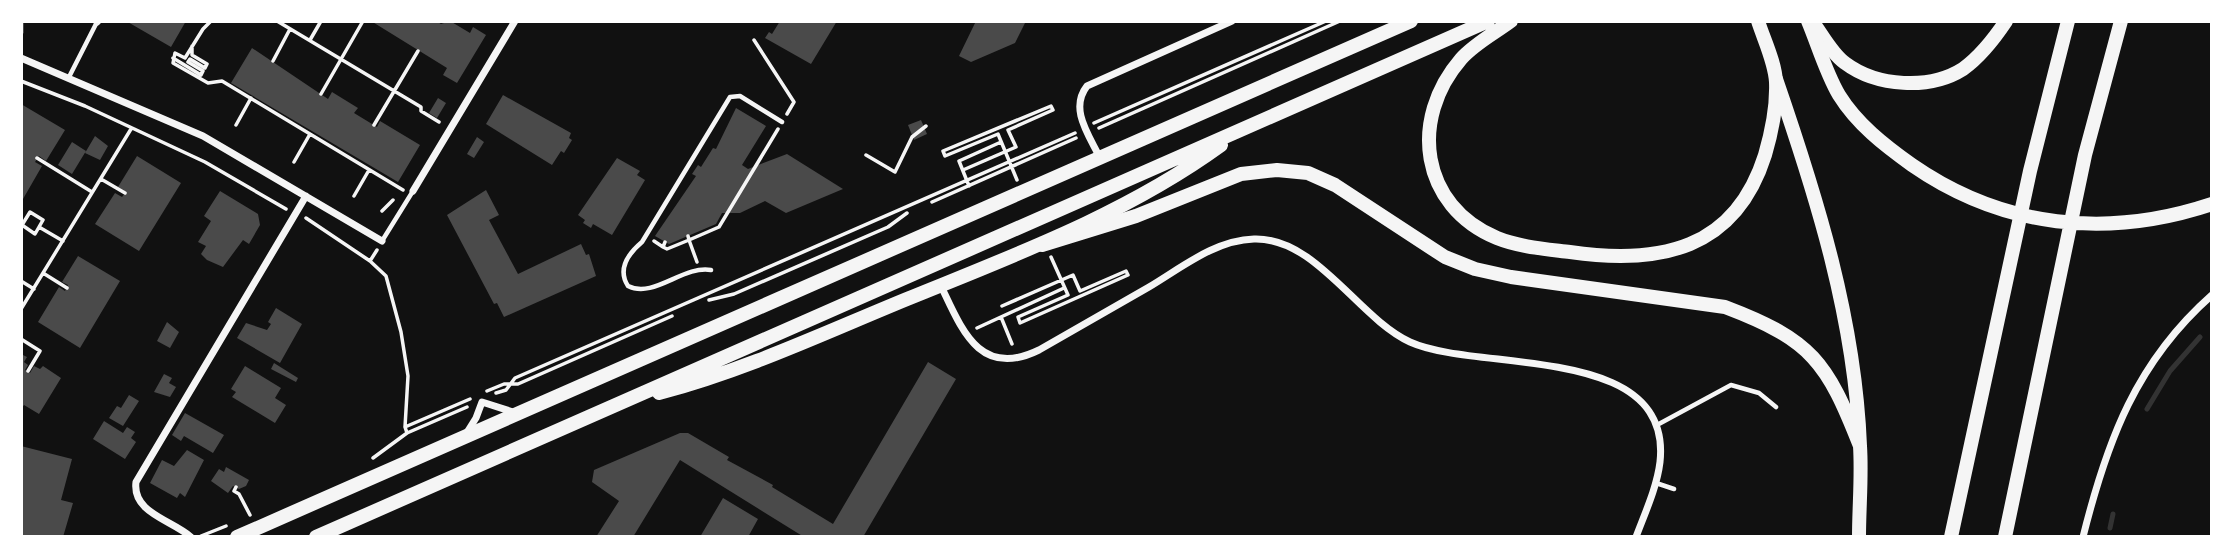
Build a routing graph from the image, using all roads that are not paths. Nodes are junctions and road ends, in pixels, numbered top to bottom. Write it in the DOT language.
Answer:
graph roads {
  1 [pos="98,21"];
  2 [pos="515,21"];
  3 [pos="1232,21"];
  4 [pos="1410,21"];
  5 [pos="1488,21"];
  6 [pos="1511,21"];
  7 [pos="1758,21"];
  8 [pos="1810,21"];
  9 [pos="2006,21"];
  10 [pos="2068,21"];
  11 [pos="21,22"];
  12 [pos="2121,23"];
  13 [pos="1395,25"];
  14 [pos="21,33"];
  15 [pos="21,58"];
  16 [pos="69,77"];
  17 [pos="1776,79"];
  18 [pos="782,122"];
  19 [pos="1243,128"];
  20 [pos="1100,158"];
  21 [pos="413,191"];
  22 [pos="306,195"];
  23 [pos="2212,204"];
  24 [pos="382,241"];
  25 [pos="1042,245"];
  26 [pos="711,270"];
  27 [pos="941,285"];
  28 [pos="2212,295"];
  29 [pos="613,405"];
  30 [pos="1776,407"];
  31 [pos="520,413"];
  32 [pos="1656,425"];
  33 [pos="462,438"];
  34 [pos="1860,446"];
  35 [pos="1655,482"];
  36 [pos="1674,489"];
  37 [pos="191,537"];
  38 [pos="237,537"];
  39 [pos="316,537"];
  40 [pos="1636,537"];
  41 [pos="1859,537"];
  42 [pos="1951,537"];
  43 [pos="2005,537"];
  44 [pos="2083,537"];
  1 -- 16 [label="lane"];
  2 -- 21 [label="street"];
  3 -- 20 [label="street"];
  4 -- 13 [label="main road"];
  5 -- 19 [label="main road"];
  6 -- 17 [label="main road"];
  7 -- 17 [label="main road"];
  8 -- 9 [label="main road"];
  8 -- 23 [label="main road"];
  10 -- 42 [label="main road"];
  11 -- 14 [label="lane"];
  12 -- 43 [label="main road"];
  13 -- 20 [label="main road"];
  15 -- 16 [label="street"];
  16 -- 22 [label="street"];
  17 -- 34 [label="main road"];
  18 -- 26 [label="lane"];
  19 -- 25 [label="main road"];
  19 -- 29 [label="main road"];
  20 -- 31 [label="main road"];
  21 -- 24 [label="lane"];
  22 -- 24 [label="street"];
  22 -- 37 [label="street"];
  25 -- 27 [label="main road"];
  25 -- 34 [label="main road"];
  27 -- 29 [label="main road"];
  27 -- 32 [label="street"];
  28 -- 44 [label="street"];
  29 -- 39 [label="main road"];
  30 -- 32 [label="lane"];
  31 -- 33 [label="main road"];
  31 -- 33 [label="street"];
  32 -- 35 [label="street"];
  33 -- 38 [label="main road"];
  34 -- 41 [label="main road"];
  35 -- 36 [label="lane"];
  35 -- 40 [label="street"];
}
